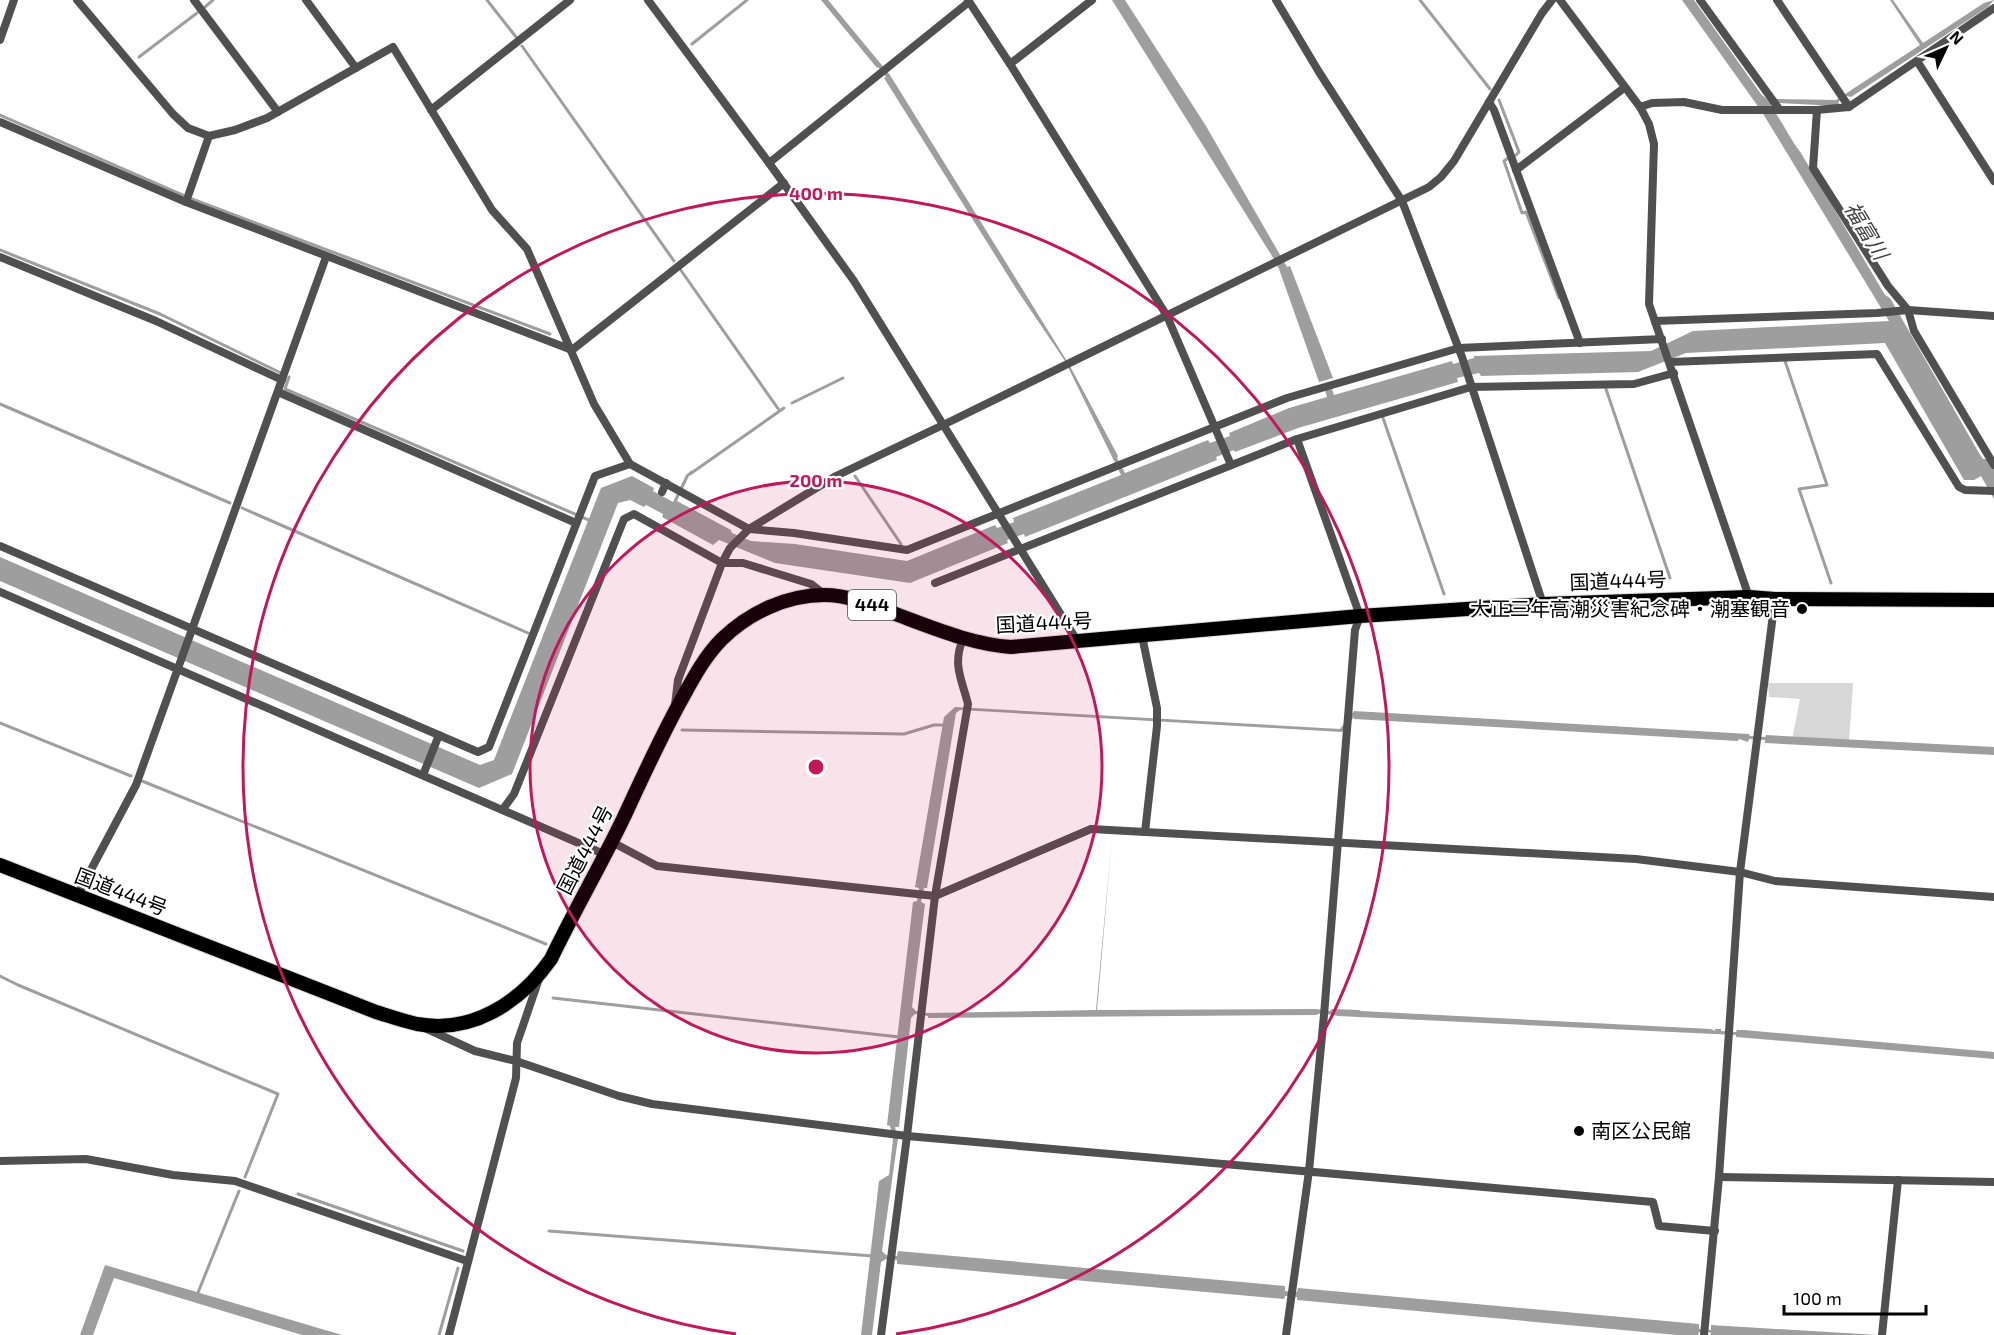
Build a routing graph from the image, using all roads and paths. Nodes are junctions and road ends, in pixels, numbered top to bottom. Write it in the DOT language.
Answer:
graph roads {
  1 [pos="14,0"];
  2 [pos="77,0"];
  3 [pos="194,0"];
  4 [pos="306,0"];
  5 [pos="570,0"];
  6 [pos="648,0"];
  7 [pos="1092,0"];
  8 [pos="1276,0"];
  9 [pos="1552,0"];
  10 [pos="1560,0"];
  11 [pos="1700,0"];
  12 [pos="1777,0"];
  13 [pos="1991,0"];
  14 [pos="968,1"];
  15 [pos="1994,7"];
  16 [pos="0,40"];
  17 [pos="1917,61"];
  18 [pos="1010,64"];
  19 [pos="356,68"];
  20 [pos="1624,88"];
  21 [pos="1844,101"];
  22 [pos="1489,102"];
  23 [pos="1640,107"];
  24 [pos="1776,108"];
  25 [pos="431,110"];
  26 [pos="1817,110"];
  27 [pos="278,112"];
  28 [pos="0,122"];
  29 [pos="209,136"];
  30 [pos="769,163"];
  31 [pos="1516,170"];
  32 [pos="1994,181"];
  33 [pos="784,183"];
  34 [pos="1402,201"];
  35 [pos="186,202"];
  36 [pos="0,257"];
  37 [pos="326,257"];
  38 [pos="1905,310"];
  39 [pos="1994,315"];
  40 [pos="1167,316"];
  41 [pos="1655,321"];
  42 [pos="1662,341"];
  43 [pos="1580,343"];
  44 [pos="1459,348"];
  45 [pos="572,350"];
  46 [pos="1670,362"];
  47 [pos="1674,373"];
  48 [pos="282,380"];
  49 [pos="1470,383"];
  50 [pos="278,392"];
  51 [pos="943,425"];
  52 [pos="1215,426"];
  53 [pos="1297,439"];
  54 [pos="1989,452"];
  55 [pos="630,464"];
  56 [pos="1231,465"];
  57 [pos="1994,465"];
  58 [pos="1994,491"];
  59 [pos="651,512"];
  60 [pos="1000,516"];
  61 [pos="578,518"];
  62 [pos="647,520"];
  63 [pos="749,529"];
  64 [pos="0,546"];
  65 [pos="1019,546"];
  66 [pos="722,563"];
  67 [pos="935,583"];
  68 [pos="0,592"];
  69 [pos="825,595"];
  70 [pos="1749,597"];
  71 [pos="1775,599"];
  72 [pos="1994,600"];
  73 [pos="1543,604"];
  74 [pos="1360,616"];
  75 [pos="190,631"];
  76 [pos="1142,636"];
  77 [pos="963,639"];
  78 [pos="1078,642"];
  79 [pos="178,665"];
  80 [pos="675,712"];
  81 [pos="439,735"];
  82 [pos="423,775"];
  83 [pos="503,809"];
  84 [pos="1145,832"];
  85 [pos="612,842"];
  86 [pos="1337,843"];
  87 [pos="606,855"];
  88 [pos="0,865"];
  89 [pos="1740,872"];
  90 [pos="77,896"];
  91 [pos="935,896"];
  92 [pos="1994,897"];
  93 [pos="541,973"];
  94 [pos="417,1024"];
  95 [pos="516,1061"];
  96 [pos="899,1135"];
  97 [pos="0,1161"];
  98 [pos="1309,1170"];
  99 [pos="1719,1177"];
  100 [pos="1898,1180"];
  101 [pos="1994,1182"];
  102 [pos="1715,1230"];
  103 [pos="467,1261"];
  104 [pos="1705,1332"];
  105 [pos="449,1335"];
  106 [pos="881,1335"];
  107 [pos="1286,1335"];
  108 [pos="1882,1335"];
  1 -- 16 [label="street"];
  2 -- 29 [label="street"];
  3 -- 27 [label="street"];
  4 -- 19 [label="street"];
  5 -- 25 [label="street"];
  6 -- 30 [label="street"];
  7 -- 18 [label="street"];
  8 -- 34 [label="street"];
  9 -- 22 [label="street"];
  10 -- 20 [label="street"];
  11 -- 24 [label="street"];
  12 -- 21 [label="street"];
  13 -- 15 [label="street"];
  14 -- 18 [label="street"];
  14 -- 30 [label="street"];
  15 -- 17 [label="street"];
  17 -- 21 [label="street"];
  17 -- 32 [label="street"];
  18 -- 40 [label="street"];
  19 -- 25 [label="street"];
  19 -- 27 [label="street"];
  20 -- 23 [label="street"];
  20 -- 31 [label="street"];
  21 -- 26 [label="street"];
  22 -- 31 [label="street"];
  22 -- 34 [label="street"];
  23 -- 24 [label="street"];
  23 -- 41 [label="street"];
  24 -- 26 [label="street"];
  25 -- 45 [label="street"];
  26 -- 38 [label="street"];
  27 -- 29 [label="street"];
  28 -- 35 [label="street"];
  29 -- 35 [label="street"];
  30 -- 33 [label="street"];
  31 -- 43 [label="street"];
  33 -- 45 [label="street"];
  33 -- 51 [label="street"];
  34 -- 40 [label="street"];
  34 -- 44 [label="street"];
  35 -- 37 [label="street"];
  36 -- 48 [label="street"];
  37 -- 45 [label="street"];
  37 -- 48 [label="street"];
  38 -- 39 [label="street"];
  38 -- 41 [label="street"];
  38 -- 54 [label="street"];
  40 -- 51 [label="street"];
  40 -- 52 [label="street"];
  41 -- 42 [label="street"];
  42 -- 43 [label="street"];
  42 -- 46 [label="street"];
  43 -- 44 [label="street"];
  44 -- 49 [label="street"];
  44 -- 52 [label="street"];
  45 -- 55 [label="street"];
  46 -- 47 [label="street"];
  46 -- 58 [label="street"];
  47 -- 49 [label="street"];
  47 -- 70 [label="street"];
  48 -- 50 [label="street"];
  49 -- 53 [label="street"];
  49 -- 73 [label="street"];
  50 -- 61 [label="street"];
  50 -- 75 [label="street"];
  51 -- 60 [label="street"];
  51 -- 63 [label="street"];
  52 -- 56 [label="street"];
  52 -- 60 [label="street"];
  53 -- 56 [label="street"];
  53 -- 74 [label="street"];
  54 -- 57 [label="street"];
  55 -- 61 [label="street"];
  55 -- 63 [label="street"];
  56 -- 65 [label="street"];
  59 -- 62 [label="street"];
  60 -- 63 [label="street"];
  60 -- 65 [label="street"];
  61 -- 81 [label="street"];
  62 -- 66 [label="street"];
  62 -- 83 [label="street"];
  63 -- 66 [label="street"];
  64 -- 75 [label="street"];
  65 -- 67 [label="street"];
  65 -- 78 [label="street"];
  66 -- 69 [label="street"];
  66 -- 80 [label="street"];
  68 -- 79 [label="street"];
  69 -- 77 [label="highway, 国道444号 / 444"];
  69 -- 80 [label="highway, 国道444号 / 444"];
  70 -- 71 [label="highway, 国道444号 / 444"];
  70 -- 73 [label="highway, 国道444号 / 444"];
  71 -- 72 [label="highway, 国道444号 / 444"];
  71 -- 89 [label="street"];
  73 -- 74 [label="highway, 国道444号 / 444"];
  74 -- 76 [label="highway, 国道444号 / 444"];
  74 -- 86 [label="street"];
  75 -- 79 [label="street"];
  75 -- 81 [label="street"];
  76 -- 78 [label="highway, 国道444号 / 444"];
  76 -- 84 [label="street"];
  77 -- 78 [label="highway, 国道444号 / 444"];
  77 -- 91 [label="street"];
  79 -- 82 [label="street"];
  79 -- 90 [label="street"];
  80 -- 85 [label="highway, 国道444号 / 444"];
  81 -- 82 [label="street"];
  82 -- 83 [label="street"];
  83 -- 87 [label="street"];
  84 -- 86 [label="street"];
  84 -- 91 [label="street"];
  85 -- 87 [label="highway, 国道444号 / 444"];
  85 -- 91 [label="street"];
  86 -- 89 [label="street"];
  86 -- 98 [label="street"];
  87 -- 93 [label="highway, 国道444号 / 444"];
  88 -- 90 [label="highway, 国道444号 / 444"];
  89 -- 92 [label="street"];
  89 -- 99 [label="street"];
  90 -- 94 [label="highway, 国道444号 / 444"];
  91 -- 96 [label="street"];
  93 -- 94 [label="highway, 国道444号 / 444"];
  93 -- 95 [label="street"];
  94 -- 95 [label="street"];
  95 -- 96 [label="street"];
  95 -- 103 [label="street"];
  96 -- 98 [label="street"];
  96 -- 106 [label="street"];
  97 -- 103 [label="street"];
  98 -- 102 [label="street"];
  98 -- 107 [label="street"];
  99 -- 100 [label="street"];
  99 -- 102 [label="street"];
  100 -- 101 [label="street"];
  100 -- 108 [label="street"];
  102 -- 104 [label="street"];
  103 -- 105 [label="street"];
}
